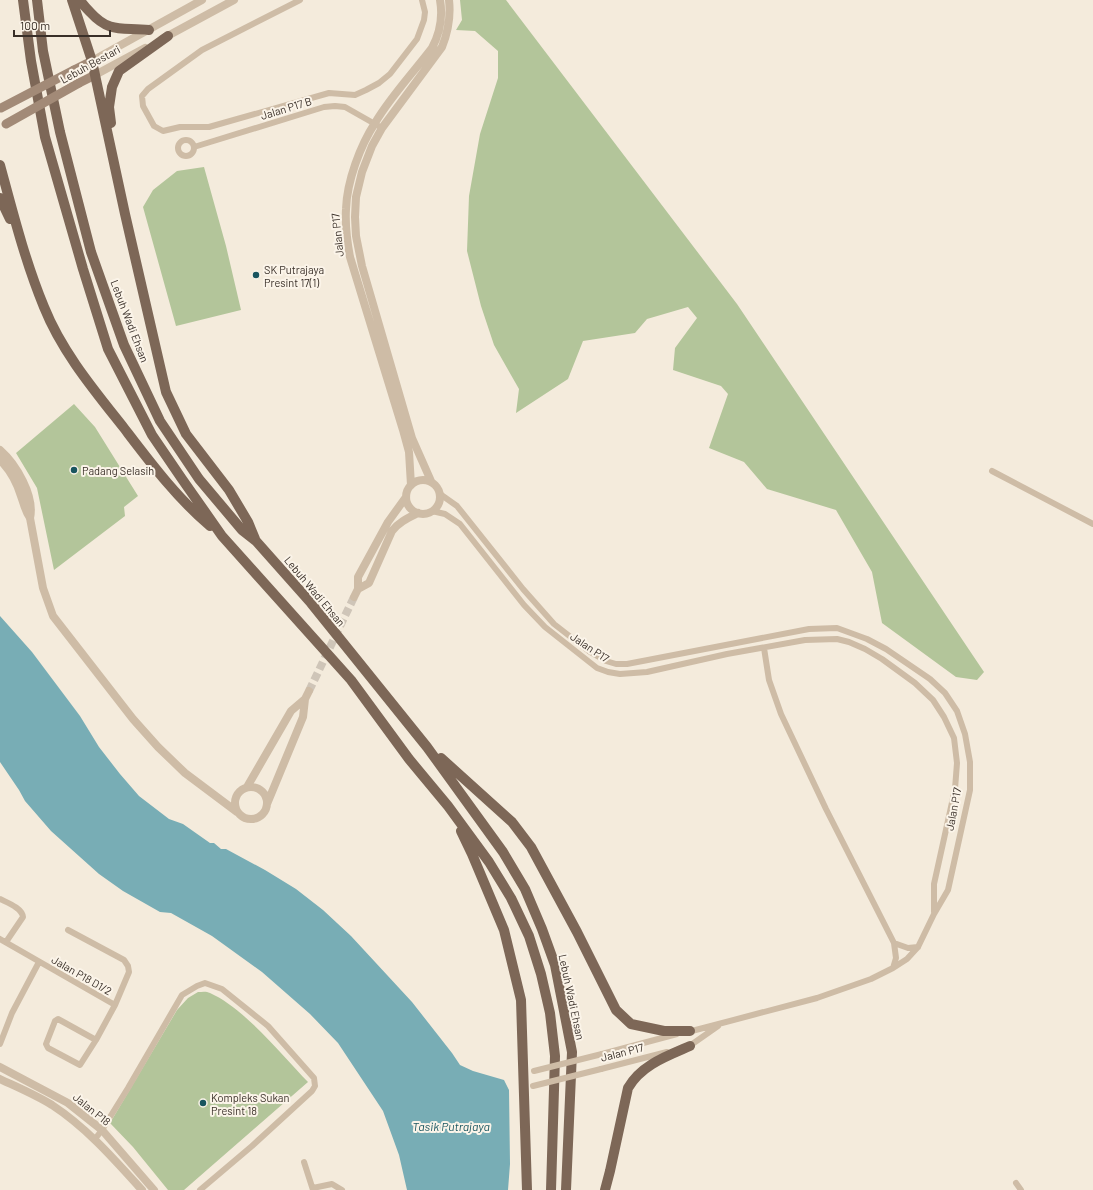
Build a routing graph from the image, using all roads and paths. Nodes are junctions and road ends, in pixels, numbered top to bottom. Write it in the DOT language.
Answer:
graph roads {
  1 [pos="23,0"];
  2 [pos="37,0"];
  3 [pos="72,0"];
  4 [pos="80,0"];
  5 [pos="202,0"];
  6 [pos="234,0"];
  7 [pos="300,0"];
  8 [pos="422,0"];
  9 [pos="440,0"];
  10 [pos="449,0"];
  11 [pos="148,30"];
  12 [pos="168,36"];
  13 [pos="92,61"];
  14 [pos="95,75"];
  15 [pos="275,108"];
  16 [pos="1,109"];
  17 [pos="278,121"];
  18 [pos="374,124"];
  19 [pos="3,125"];
  20 [pos="188,127"];
  21 [pos="382,128"];
  22 [pos="187,140"];
  23 [pos="194,147"];
  24 [pos="0,165"];
  25 [pos="0,198"];
  26 [pos="125,214"];
  27 [pos="22,244"];
  28 [pos="0,450"];
  29 [pos="0,460"];
  30 [pos="992,471"];
  31 [pos="431,481"];
  32 [pos="411,485"];
  33 [pos="440,494"];
  34 [pos="406,496"];
  35 [pos="432,511"];
  36 [pos="418,513"];
  37 [pos="30,518"];
  38 [pos="1093,524"];
  39 [pos="222,536"];
  40 [pos="256,541"];
  41 [pos="837,628"];
  42 [pos="836,639"];
  43 [pos="764,648"];
  44 [pos="309,691"];
  45 [pos="305,699"];
  46 [pos="427,747"];
  47 [pos="247,787"];
  48 [pos="239,791"];
  49 [pos="219,798"];
  50 [pos="267,804"];
  51 [pos="952,804"];
  52 [pos="966,805"];
  53 [pos="448,806"];
  54 [pos="237,812"];
  55 [pos="0,899"];
  56 [pos="934,914"];
  57 [pos="68,930"];
  58 [pos="0,939"];
  59 [pos="6,942"];
  60 [pos="894,943"];
  61 [pos="918,947"];
  62 [pos="39,962"];
  63 [pos="893,968"];
  64 [pos="114,1005"];
  65 [pos="721,1024"];
  66 [pos="690,1031"];
  67 [pos="96,1040"];
  68 [pos="0,1044"];
  69 [pos="690,1046"];
  70 [pos="0,1067"];
  71 [pos="523,1074"];
  72 [pos="0,1079"];
  73 [pos="523,1089"];
  74 [pos="102,1130"];
  75 [pos="95,1139"];
  76 [pos="304,1162"];
  77 [pos="1016,1183"];
  78 [pos="313,1189"];
  79 [pos="142,1190"];
  80 [pos="154,1190"];
  81 [pos="200,1190"];
  82 [pos="342,1190"];
  83 [pos="527,1190"];
  84 [pos="551,1190"];
  85 [pos="566,1190"];
  86 [pos="605,1190"];
  87 [pos="1021,1190"];
  1 -- 39 [label="main road"];
  2 -- 40 [label="main road, Lebuh Wadi Ehsan"];
  3 -- 13 [label="main road"];
  4 -- 11 [label="main road"];
  5 -- 11 [label="street, Lebuh Bestari"];
  6 -- 12 [label="street, Lebuh Bestari"];
  7 -- 20 [label="street"];
  8 -- 15 [label="street"];
  9 -- 18 [label="street, Jalan P17"];
  10 -- 21 [label="street, Jalan P17"];
  11 -- 13 [label="street, Lebuh Bestari"];
  12 -- 14 [label="street, Lebuh Bestari"];
  12 -- 26 [label="main road"];
  13 -- 14 [label="main road"];
  13 -- 16 [label="main road, Lebuh Bestari, bridge"];
  14 -- 19 [label="main road, Lebuh Bestari, bridge"];
  14 -- 26 [label="main road"];
  15 -- 17 [label="street"];
  15 -- 20 [label="street"];
  17 -- 18 [label="street, Jalan P17 B"];
  17 -- 23 [label="street, Jalan P17 B"];
  18 -- 21 [label="street, Jalan P17 B"];
  18 -- 32 [label="street, Jalan P17"];
  20 -- 22 [label="street"];
  21 -- 31 [label="street, Jalan P17"];
  22 -- 23 [label="street"];
  22 -- 23 [label="street"];
  24 -- 27 [label="main road"];
  25 -- 27 [label="main road"];
  26 -- 40 [label="main road"];
  27 -- 39 [label="main road"];
  28 -- 37 [label="street"];
  29 -- 37 [label="street"];
  30 -- 38 [label="street"];
  31 -- 32 [label="street"];
  31 -- 33 [label="street"];
  32 -- 34 [label="street"];
  33 -- 35 [label="street"];
  33 -- 41 [label="street, Jalan P17"];
  34 -- 36 [label="street"];
  34 -- 36 [label="street"];
  35 -- 36 [label="street"];
  35 -- 43 [label="street, Jalan P17"];
  37 -- 49 [label="street"];
  39 -- 53 [label="main road"];
  40 -- 46 [label="main road, Lebuh Wadi Ehsan"];
  41 -- 42 [label="street"];
  41 -- 52 [label="street, Jalan P17"];
  42 -- 43 [label="street, Jalan P17"];
  42 -- 51 [label="street, Jalan P17"];
  43 -- 60 [label="street"];
  44 -- 45 [label="street"];
  45 -- 47 [label="street"];
  45 -- 50 [label="street"];
  46 -- 66 [label="main road"];
  46 -- 85 [label="main road, Lebuh Wadi Ehsan"];
  47 -- 48 [label="street"];
  47 -- 50 [label="street"];
  48 -- 49 [label="street"];
  48 -- 54 [label="street"];
  49 -- 54 [label="street"];
  50 -- 54 [label="street"];
  51 -- 52 [label="street"];
  51 -- 56 [label="street, Jalan P17"];
  52 -- 56 [label="street, Jalan P17"];
  53 -- 71 [label="main road"];
  53 -- 84 [label="main road"];
  55 -- 59 [label="street"];
  56 -- 61 [label="street, Jalan P17"];
  57 -- 64 [label="street, Jalan P18 D1/2"];
  58 -- 59 [label="street, Jalan P18 D1/2"];
  59 -- 62 [label="street, Jalan P18 D1/2"];
  60 -- 61 [label="street"];
  60 -- 63 [label="street"];
  61 -- 63 [label="street, Jalan P17"];
  62 -- 64 [label="street, Jalan P18 D1/2"];
  62 -- 68 [label="street"];
  63 -- 65 [label="street, Jalan P17"];
  64 -- 67 [label="street, Jalan P18 D1/2"];
  65 -- 66 [label="street, Jalan P17"];
  65 -- 69 [label="street, Jalan P17"];
  66 -- 71 [label="street, Jalan P17, bridge"];
  67 -- 67 [label="street, Jalan P18 D1/2"];
  69 -- 73 [label="street, Jalan P17, bridge"];
  69 -- 86 [label="main road"];
  70 -- 74 [label="street, Jalan P18"];
  71 -- 73 [label="main road"];
  72 -- 75 [label="street, Jalan P18"];
  73 -- 83 [label="main road"];
  74 -- 75 [label="street"];
  74 -- 80 [label="street, Jalan P18"];
  74 -- 81 [label="street"];
  75 -- 79 [label="street, Jalan P18"];
  76 -- 78 [label="street"];
  77 -- 87 [label="street"];
  78 -- 82 [label="street"];
}
